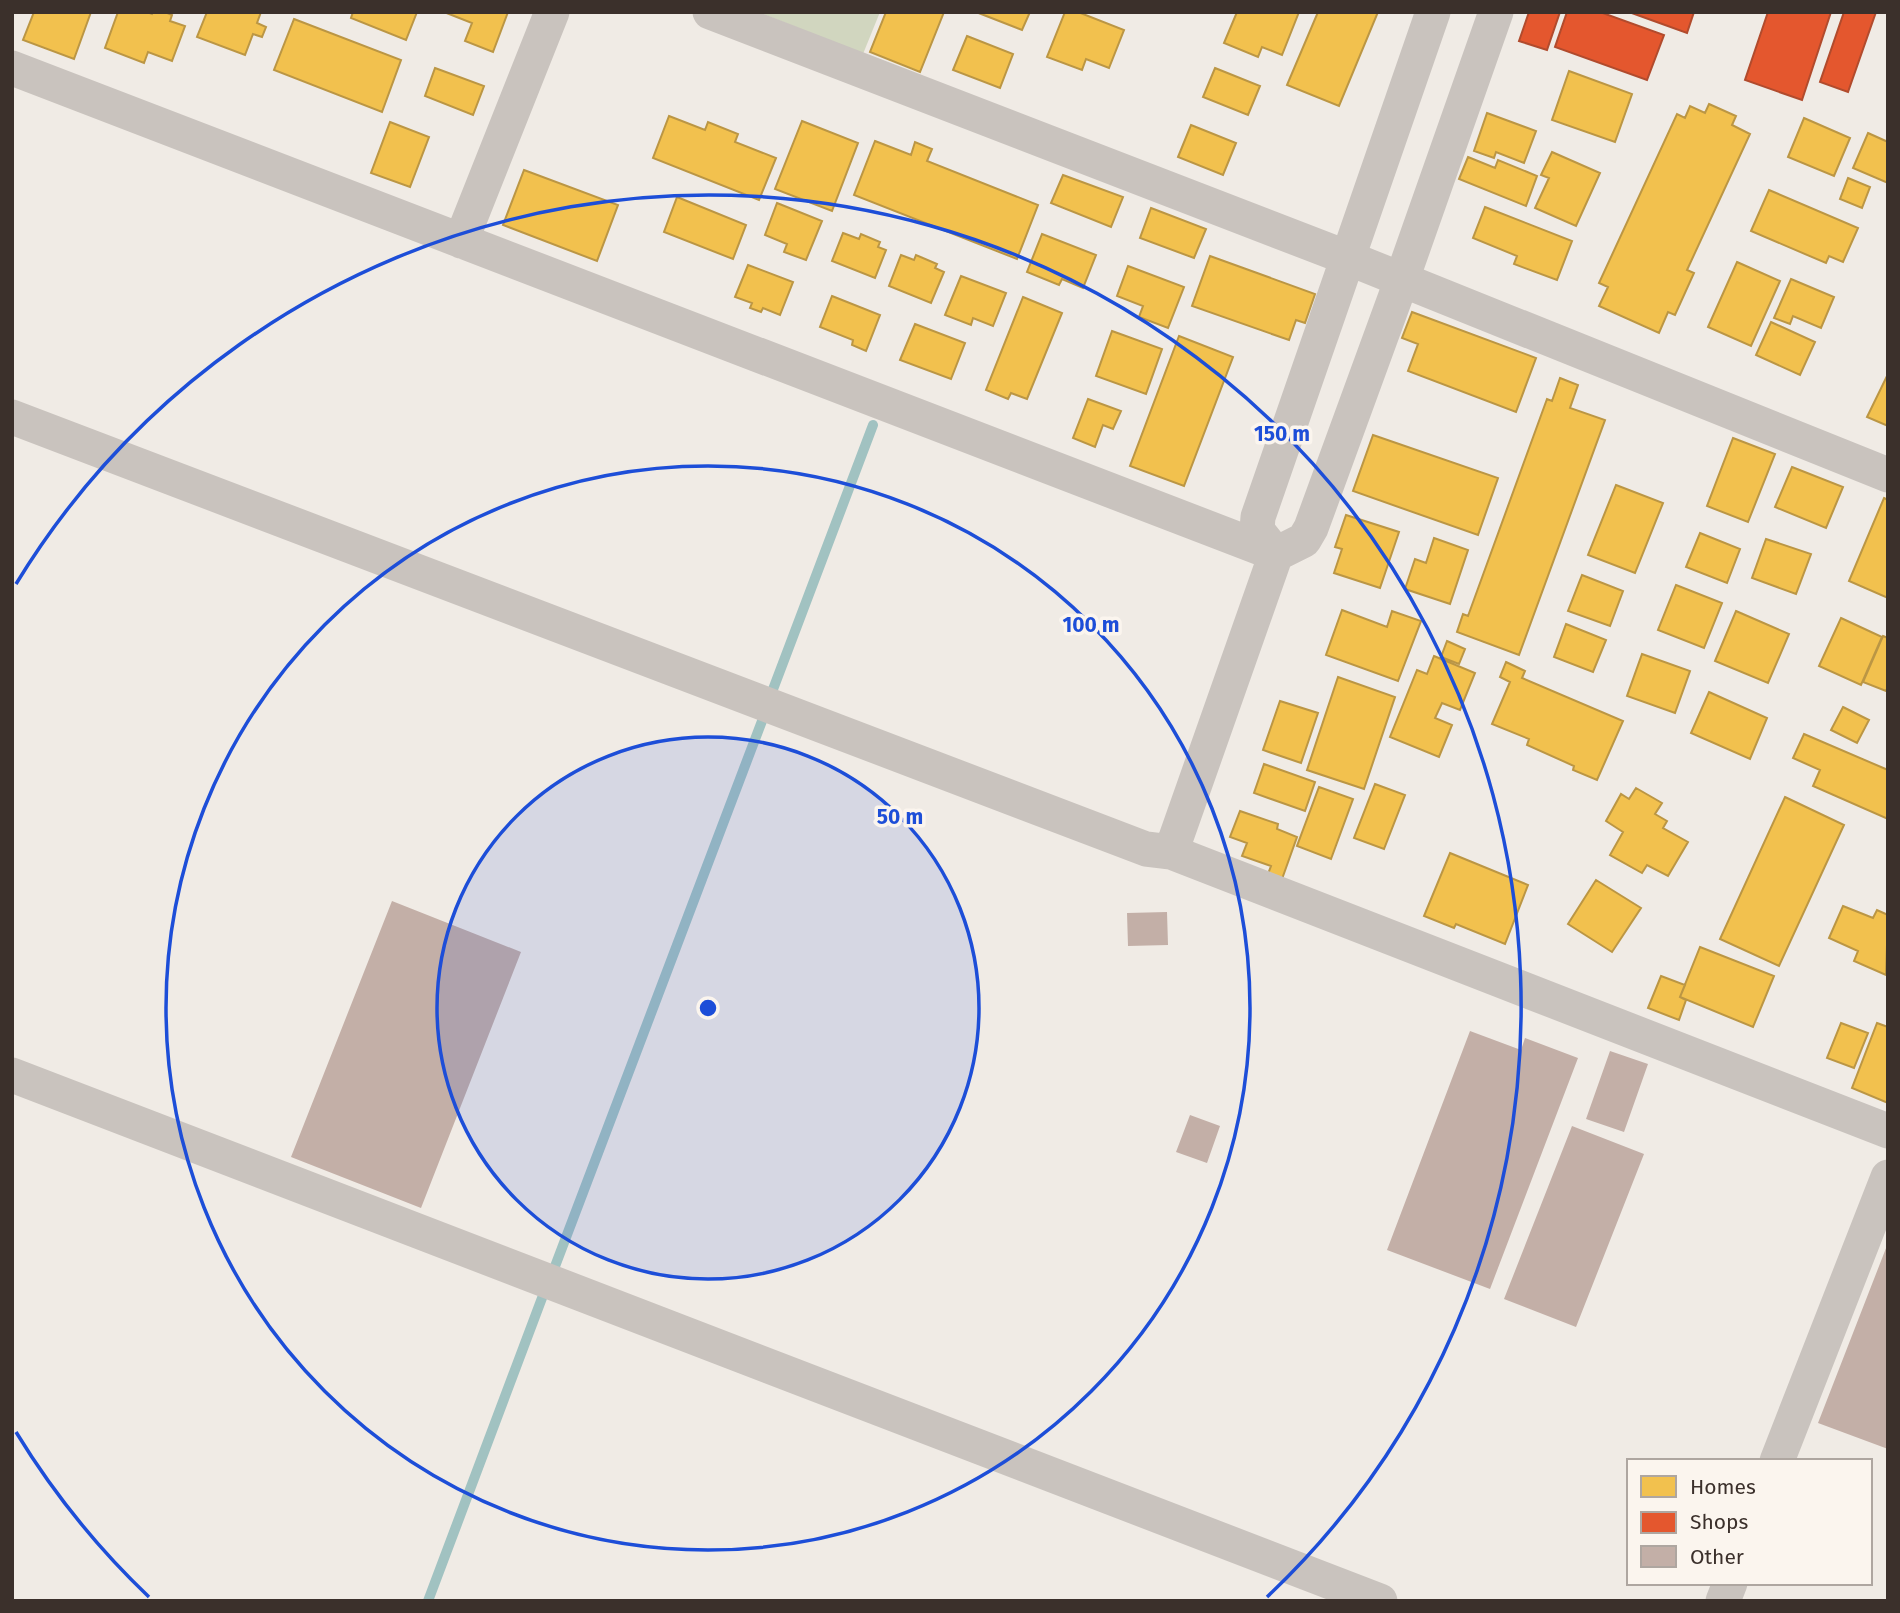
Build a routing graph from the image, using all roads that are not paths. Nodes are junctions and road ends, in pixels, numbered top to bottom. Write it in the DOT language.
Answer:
graph roads {
  1 [pos="552,12"];
  2 [pos="709,12"];
  3 [pos="1433,12"];
  4 [pos="1492,14"];
  5 [pos="12,68"];
  6 [pos="461,241"];
  7 [pos="1348,258"];
  8 [pos="1402,279"];
  9 [pos="12,417"];
  10 [pos="1888,475"];
  11 [pos="1276,554"];
  12 [pos="1171,852"];
  13 [pos="12,1075"];
  14 [pos="1888,1132"];
  15 [pos="1888,1177"];
  16 [pos="1778,1459"];
  17 [pos="1380,1601"];
  1 -- 6 [label="street"];
  2 -- 7 [label="street"];
  3 -- 7 [label="street"];
  4 -- 8 [label="street"];
  5 -- 6 [label="street"];
  6 -- 11 [label="street"];
  7 -- 8 [label="street"];
  7 -- 11 [label="street"];
  8 -- 10 [label="street"];
  8 -- 11 [label="street"];
  9 -- 12 [label="street"];
  11 -- 12 [label="street"];
  12 -- 14 [label="street"];
  13 -- 17 [label="street"];
  15 -- 16 [label="street"];
}
